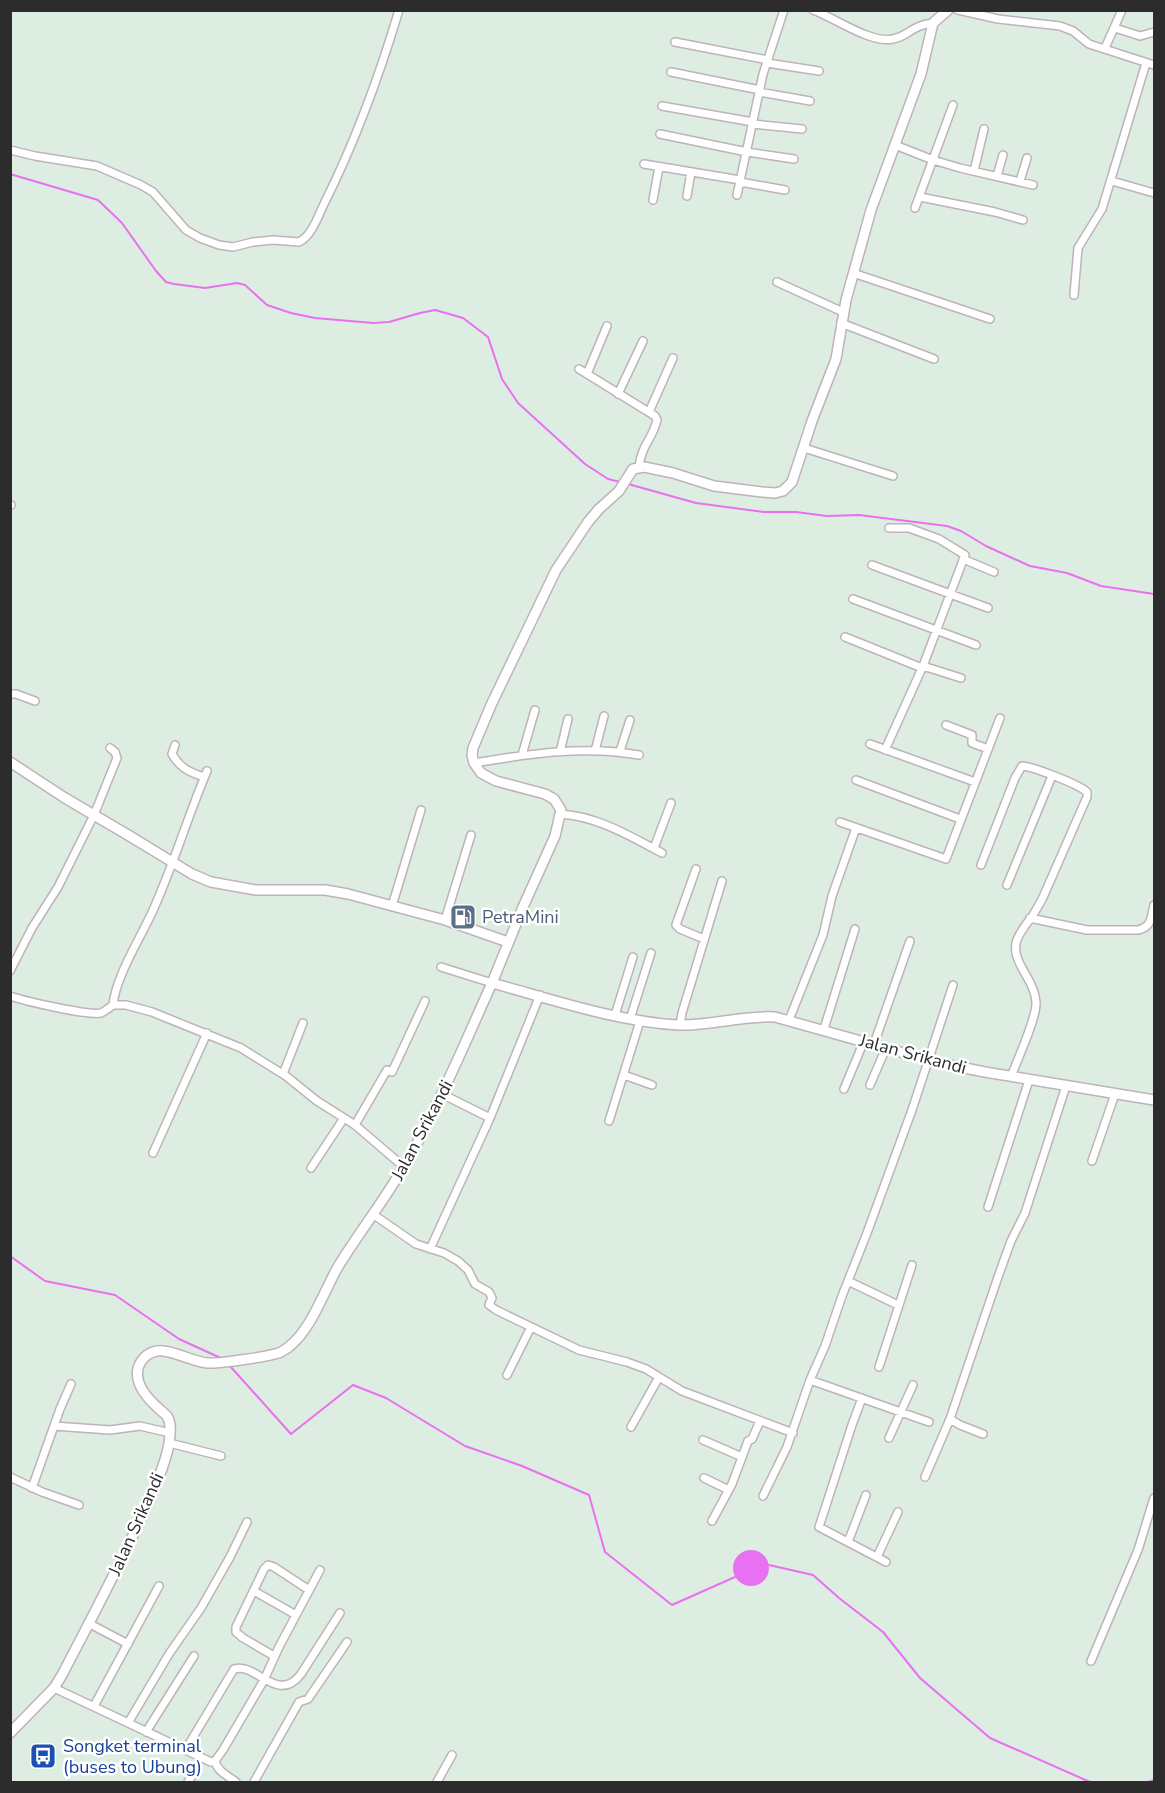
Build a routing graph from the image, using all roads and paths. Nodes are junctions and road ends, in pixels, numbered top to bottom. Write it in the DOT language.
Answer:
graph roads {
  1 [pos="399,10"];
  2 [pos="784,10"];
  3 [pos="813,10"];
  4 [pos="948,10"];
  5 [pos="958,10"];
  6 [pos="1122,10"];
  7 [pos="933,24"];
  8 [pos="1115,28"];
  9 [pos="1155,32"];
  10 [pos="675,42"];
  11 [pos="1105,48"];
  12 [pos="767,62"];
  13 [pos="1146,63"];
  14 [pos="1155,65"];
  15 [pos="819,71"];
  16 [pos="671,72"];
  17 [pos="760,91"];
  18 [pos="810,101"];
  19 [pos="953,105"];
  20 [pos="663,106"];
  21 [pos="753,123"];
  22 [pos="802,129"];
  23 [pos="984,129"];
  24 [pos="660,134"];
  25 [pos="895,145"];
  26 [pos="10,150"];
  27 [pos="747,152"];
  28 [pos="1003,155"];
  29 [pos="1027,158"];
  30 [pos="794,159"];
  31 [pos="933,160"];
  32 [pos="644,164"];
  33 [pos="659,167"];
  34 [pos="974,171"];
  35 [pos="691,172"];
  36 [pos="997,176"];
  37 [pos="740,181"];
  38 [pos="1020,181"];
  39 [pos="1112,181"];
  40 [pos="1033,185"];
  41 [pos="785,190"];
  42 [pos="1155,193"];
  43 [pos="737,195"];
  44 [pos="687,196"];
  45 [pos="920,197"];
  46 [pos="652,200"];
  47 [pos="915,208"];
  48 [pos="1023,220"];
  49 [pos="853,273"];
  50 [pos="777,282"];
  51 [pos="1074,295"];
  52 [pos="843,312"];
  53 [pos="990,319"];
  54 [pos="841,323"];
  55 [pos="608,326"];
  56 [pos="643,340"];
  57 [pos="673,358"];
  58 [pos="934,359"];
  59 [pos="579,369"];
  60 [pos="587,375"];
  61 [pos="618,394"];
  62 [pos="649,412"];
  63 [pos="804,448"];
  64 [pos="639,467"];
  65 [pos="893,476"];
  66 [pos="889,528"];
  67 [pos="963,560"];
  68 [pos="872,565"];
  69 [pos="994,572"];
  70 [pos="950,594"];
  71 [pos="853,599"];
  72 [pos="988,608"];
  73 [pos="936,630"];
  74 [pos="845,637"];
  75 [pos="976,645"];
  76 [pos="922,667"];
  77 [pos="961,678"];
  78 [pos="10,694"];
  79 [pos="35,701"];
  80 [pos="535,710"];
  81 [pos="604,717"];
  82 [pos="1000,718"];
  83 [pos="568,719"];
  84 [pos="630,720"];
  85 [pos="946,725"];
  86 [pos="870,744"];
  87 [pos="175,745"];
  88 [pos="110,748"];
  89 [pos="988,749"];
  90 [pos="885,750"];
  91 [pos="595,751"];
  92 [pos="560,752"];
  93 [pos="620,752"];
  94 [pos="522,755"];
  95 [pos="639,755"];
  96 [pos="10,762"];
  97 [pos="474,763"];
  98 [pos="1052,776"];
  99 [pos="856,780"];
  100 [pos="975,782"];
  101 [pos="671,803"];
  102 [pos="421,810"];
  103 [pos="560,814"];
  104 [pos="94,815"];
  105 [pos="960,819"];
  106 [pos="840,822"];
  107 [pos="856,828"];
  108 [pos="471,835"];
  109 [pos="654,848"];
  110 [pos="662,853"];
  111 [pos="173,862"];
  112 [pos="981,865"];
  113 [pos="696,869"];
  114 [pos="722,881"];
  115 [pos="1007,885"];
  116 [pos="1155,905"];
  117 [pos="392,906"];
  118 [pos="1030,918"];
  119 [pos="445,920"];
  120 [pos="855,929"];
  121 [pos="704,939"];
  122 [pos="910,941"];
  123 [pos="508,942"];
  124 [pos="651,953"];
  125 [pos="633,957"];
  126 [pos="12,962"];
  127 [pos="441,967"];
  128 [pos="10,971"];
  129 [pos="492,983"];
  130 [pos="953,985"];
  131 [pos="540,995"];
  132 [pos="10,996"];
  133 [pos="425,1001"];
  134 [pos="113,1005"];
  135 [pos="615,1015"];
  136 [pos="630,1019"];
  137 [pos="789,1020"];
  138 [pos="640,1021"];
  139 [pos="303,1023"];
  140 [pos="680,1025"];
  141 [pos="824,1029"];
  142 [pos="207,1033"];
  143 [pos="864,1041"];
  144 [pos="874,1044"];
  145 [pos="886,1048"];
  146 [pos="928,1059"];
  147 [pos="283,1074"];
  148 [pos="624,1075"];
  149 [pos="1011,1077"];
  150 [pos="1029,1080"];
  151 [pos="870,1084"];
  152 [pos="652,1085"];
  153 [pos="1066,1086"];
  154 [pos="844,1089"];
  155 [pos="442,1094"];
  156 [pos="1115,1094"];
  157 [pos="1155,1100"];
  158 [pos="344,1118"];
  159 [pos="490,1118"];
  160 [pos="609,1121"];
  161 [pos="355,1125"];
  162 [pos="153,1154"];
  163 [pos="1092,1161"];
  164 [pos="404,1167"];
  165 [pos="311,1168"];
  166 [pos="987,1207"];
  167 [pos="374,1215"];
  168 [pos="430,1249"];
  169 [pos="912,1265"];
  170 [pos="848,1281"];
  171 [pos="898,1305"];
  172 [pos="531,1327"];
  173 [pos="879,1367"];
  174 [pos="507,1375"];
  175 [pos="659,1377"];
  176 [pos="810,1380"];
  177 [pos="71,1384"];
  178 [pos="913,1385"];
  179 [pos="862,1398"];
  180 [pos="902,1411"];
  181 [pos="950,1419"];
  182 [pos="760,1421"];
  183 [pos="929,1422"];
  184 [pos="54,1426"];
  185 [pos="631,1427"];
  186 [pos="983,1434"];
  187 [pos="169,1438"];
  188 [pos="889,1438"];
  189 [pos="703,1440"];
  190 [pos="790,1440"];
  191 [pos="221,1456"];
  192 [pos="742,1457"];
  193 [pos="10,1477"];
  194 [pos="924,1477"];
  195 [pos="704,1478"];
  196 [pos="32,1488"];
  197 [pos="729,1490"];
  198 [pos="763,1496"];
  199 [pos="866,1496"];
  200 [pos="1155,1498"];
  201 [pos="79,1505"];
  202 [pos="898,1512"];
  203 [pos="712,1521"];
  204 [pos="247,1522"];
  205 [pos="848,1542"];
  206 [pos="877,1557"];
  207 [pos="886,1562"];
  208 [pos="320,1570"];
  209 [pos="159,1586"];
  210 [pos="309,1590"];
  211 [pos="254,1591"];
  212 [pos="340,1613"];
  213 [pos="296,1615"];
  214 [pos="88,1623"];
  215 [pos="346,1642"];
  216 [pos="128,1644"];
  217 [pos="194,1656"];
  218 [pos="274,1656"];
  219 [pos="1091,1661"];
  220 [pos="264,1680"];
  221 [pos="54,1688"];
  222 [pos="94,1706"];
  223 [pos="128,1723"];
  224 [pos="146,1732"];
  225 [pos="10,1733"];
  226 [pos="186,1749"];
  227 [pos="452,1755"];
  228 [pos="215,1761"];
  229 [pos="236,1782"];
  230 [pos="254,1782"];
  231 [pos="436,1782"];
  1 -- 26 [label="street"];
  2 -- 12 [label="street"];
  3 -- 7 [label="street"];
  4 -- 7 [label="street"];
  5 -- 11 [label="street"];
  6 -- 8 [label="street"];
  7 -- 25 [label="street"];
  8 -- 9 [label="street"];
  8 -- 11 [label="street"];
  10 -- 12 [label="street"];
  11 -- 13 [label="street"];
  12 -- 15 [label="street"];
  12 -- 17 [label="street"];
  13 -- 14 [label="street"];
  13 -- 39 [label="street"];
  16 -- 17 [label="street"];
  17 -- 18 [label="street"];
  17 -- 21 [label="street"];
  19 -- 31 [label="street"];
  20 -- 21 [label="street"];
  21 -- 22 [label="street"];
  21 -- 27 [label="street"];
  23 -- 34 [label="street"];
  24 -- 27 [label="street"];
  25 -- 31 [label="street"];
  25 -- 49 [label="street"];
  27 -- 30 [label="street"];
  27 -- 37 [label="street"];
  28 -- 36 [label="street"];
  29 -- 38 [label="street"];
  31 -- 34 [label="street"];
  31 -- 45 [label="street"];
  32 -- 33 [label="street"];
  33 -- 35 [label="street"];
  33 -- 46 [label="street"];
  34 -- 36 [label="street"];
  35 -- 37 [label="street"];
  35 -- 44 [label="street"];
  36 -- 38 [label="street"];
  37 -- 41 [label="street"];
  37 -- 43 [label="street"];
  38 -- 40 [label="street"];
  39 -- 42 [label="street"];
  39 -- 51 [label="street"];
  45 -- 47 [label="street"];
  45 -- 48 [label="street"];
  49 -- 52 [label="street"];
  49 -- 53 [label="street"];
  50 -- 52 [label="street"];
  52 -- 54 [label="street"];
  54 -- 58 [label="street"];
  54 -- 63 [label="street"];
  55 -- 60 [label="street"];
  56 -- 61 [label="street"];
  57 -- 62 [label="street"];
  59 -- 60 [label="street"];
  60 -- 61 [label="street"];
  61 -- 62 [label="street"];
  62 -- 64 [label="street"];
  63 -- 64 [label="street"];
  63 -- 65 [label="street"];
  64 -- 97 [label="street"];
  66 -- 67 [label="street"];
  67 -- 69 [label="street"];
  67 -- 70 [label="street"];
  68 -- 70 [label="street"];
  70 -- 72 [label="street"];
  70 -- 73 [label="street"];
  71 -- 73 [label="street"];
  73 -- 75 [label="street"];
  73 -- 76 [label="street"];
  74 -- 76 [label="street"];
  76 -- 77 [label="street"];
  76 -- 90 [label="street"];
  78 -- 79 [label="street"];
  80 -- 94 [label="street"];
  81 -- 91 [label="street"];
  82 -- 89 [label="street"];
  83 -- 92 [label="street"];
  84 -- 93 [label="street"];
  85 -- 89 [label="street"];
  86 -- 90 [label="street"];
  87 -- 111 [label="street"];
  88 -- 104 [label="street"];
  89 -- 100 [label="street"];
  90 -- 100 [label="street"];
  91 -- 92 [label="street"];
  91 -- 93 [label="street"];
  92 -- 94 [label="street"];
  93 -- 95 [label="street"];
  94 -- 97 [label="street"];
  96 -- 104 [label="street"];
  97 -- 103 [label="street"];
  98 -- 112 [label="street"];
  98 -- 115 [label="street"];
  98 -- 118 [label="street"];
  99 -- 105 [label="street"];
  100 -- 105 [label="street"];
  101 -- 109 [label="street"];
  102 -- 117 [label="street"];
  103 -- 109 [label="street"];
  103 -- 123 [label="street"];
  104 -- 111 [label="street"];
  104 -- 126 [label="street"];
  105 -- 107 [label="street"];
  106 -- 107 [label="street"];
  107 -- 137 [label="street"];
  108 -- 119 [label="street"];
  109 -- 110 [label="street"];
  111 -- 117 [label="street"];
  111 -- 134 [label="street"];
  113 -- 121 [label="street"];
  114 -- 121 [label="street"];
  116 -- 118 [label="street"];
  117 -- 119 [label="street"];
  118 -- 149 [label="street"];
  119 -- 123 [label="street"];
  120 -- 141 [label="street"];
  121 -- 140 [label="street"];
  122 -- 144 [label="street"];
  123 -- 129 [label="street"];
  124 -- 136 [label="street"];
  125 -- 135 [label="street"];
  126 -- 128 [label="street"];
  127 -- 129 [label="street"];
  129 -- 131 [label="street, Jalan Srikandi"];
  129 -- 155 [label="street, Jalan Srikandi"];
  130 -- 146 [label="street"];
  131 -- 135 [label="street, Jalan Srikandi"];
  131 -- 159 [label="street"];
  132 -- 134 [label="street"];
  133 -- 161 [label="street"];
  134 -- 142 [label="street"];
  135 -- 136 [label="street, Jalan Srikandi"];
  136 -- 138 [label="street, Jalan Srikandi"];
  137 -- 140 [label="street, Jalan Srikandi"];
  137 -- 141 [label="street, Jalan Srikandi"];
  138 -- 140 [label="street, Jalan Srikandi"];
  138 -- 148 [label="street"];
  139 -- 147 [label="street"];
  141 -- 143 [label="street, Jalan Srikandi"];
  142 -- 147 [label="street"];
  142 -- 162 [label="street"];
  143 -- 144 [label="street, Jalan Srikandi"];
  143 -- 154 [label="street"];
  144 -- 145 [label="street, Jalan Srikandi"];
  145 -- 146 [label="street, Jalan Srikandi"];
  145 -- 151 [label="street"];
  146 -- 149 [label="street, Jalan Srikandi"];
  146 -- 170 [label="street"];
  147 -- 158 [label="street"];
  148 -- 152 [label="street"];
  148 -- 160 [label="street"];
  149 -- 150 [label="street, Jalan Srikandi"];
  150 -- 153 [label="street, Jalan Srikandi"];
  150 -- 166 [label="street"];
  153 -- 156 [label="street, Jalan Srikandi"];
  153 -- 181 [label="street"];
  155 -- 159 [label="street"];
  155 -- 164 [label="street, Jalan Srikandi"];
  156 -- 157 [label="street, Jalan Srikandi"];
  156 -- 163 [label="street"];
  158 -- 161 [label="street"];
  158 -- 165 [label="street"];
  159 -- 168 [label="street"];
  161 -- 164 [label="street"];
  164 -- 167 [label="street, Jalan Srikandi"];
  167 -- 168 [label="street"];
  167 -- 187 [label="street, Jalan Srikandi"];
  168 -- 172 [label="street"];
  169 -- 171 [label="street"];
  170 -- 171 [label="street"];
  170 -- 176 [label="street"];
  171 -- 173 [label="street"];
  172 -- 174 [label="street"];
  172 -- 175 [label="street"];
  175 -- 182 [label="street"];
  175 -- 185 [label="street"];
  176 -- 179 [label="street"];
  176 -- 190 [label="street"];
  177 -- 184 [label="street"];
  178 -- 180 [label="street"];
  179 -- 180 [label="street"];
  179 -- 205 [label="street"];
  180 -- 183 [label="street"];
  180 -- 188 [label="street"];
  181 -- 186 [label="street"];
  181 -- 194 [label="street"];
  182 -- 190 [label="street"];
  182 -- 192 [label="street"];
  184 -- 187 [label="street"];
  184 -- 196 [label="street"];
  187 -- 191 [label="street"];
  187 -- 214 [label="street, Jalan Srikandi"];
  189 -- 192 [label="street"];
  190 -- 198 [label="street"];
  192 -- 197 [label="street"];
  193 -- 196 [label="street"];
  195 -- 197 [label="street"];
  196 -- 201 [label="street"];
  197 -- 203 [label="street"];
  199 -- 205 [label="street"];
  200 -- 219 [label="street"];
  202 -- 206 [label="street"];
  204 -- 223 [label="street"];
  205 -- 206 [label="street"];
  206 -- 207 [label="street"];
  208 -- 210 [label="street"];
  209 -- 216 [label="street"];
  210 -- 211 [label="street"];
  210 -- 213 [label="street"];
  211 -- 213 [label="street"];
  211 -- 218 [label="street"];
  212 -- 220 [label="street"];
  213 -- 218 [label="street"];
  214 -- 216 [label="street"];
  214 -- 221 [label="street, Jalan Srikandi"];
  215 -- 230 [label="street"];
  216 -- 222 [label="street"];
  217 -- 224 [label="street"];
  218 -- 220 [label="street"];
  220 -- 226 [label="street"];
  220 -- 228 [label="street"];
  221 -- 222 [label="street"];
  221 -- 225 [label="street, Jalan Srikandi"];
  222 -- 223 [label="street"];
  223 -- 224 [label="street"];
  224 -- 226 [label="street"];
  226 -- 228 [label="street"];
  227 -- 231 [label="street"];
  228 -- 229 [label="street"];
}
